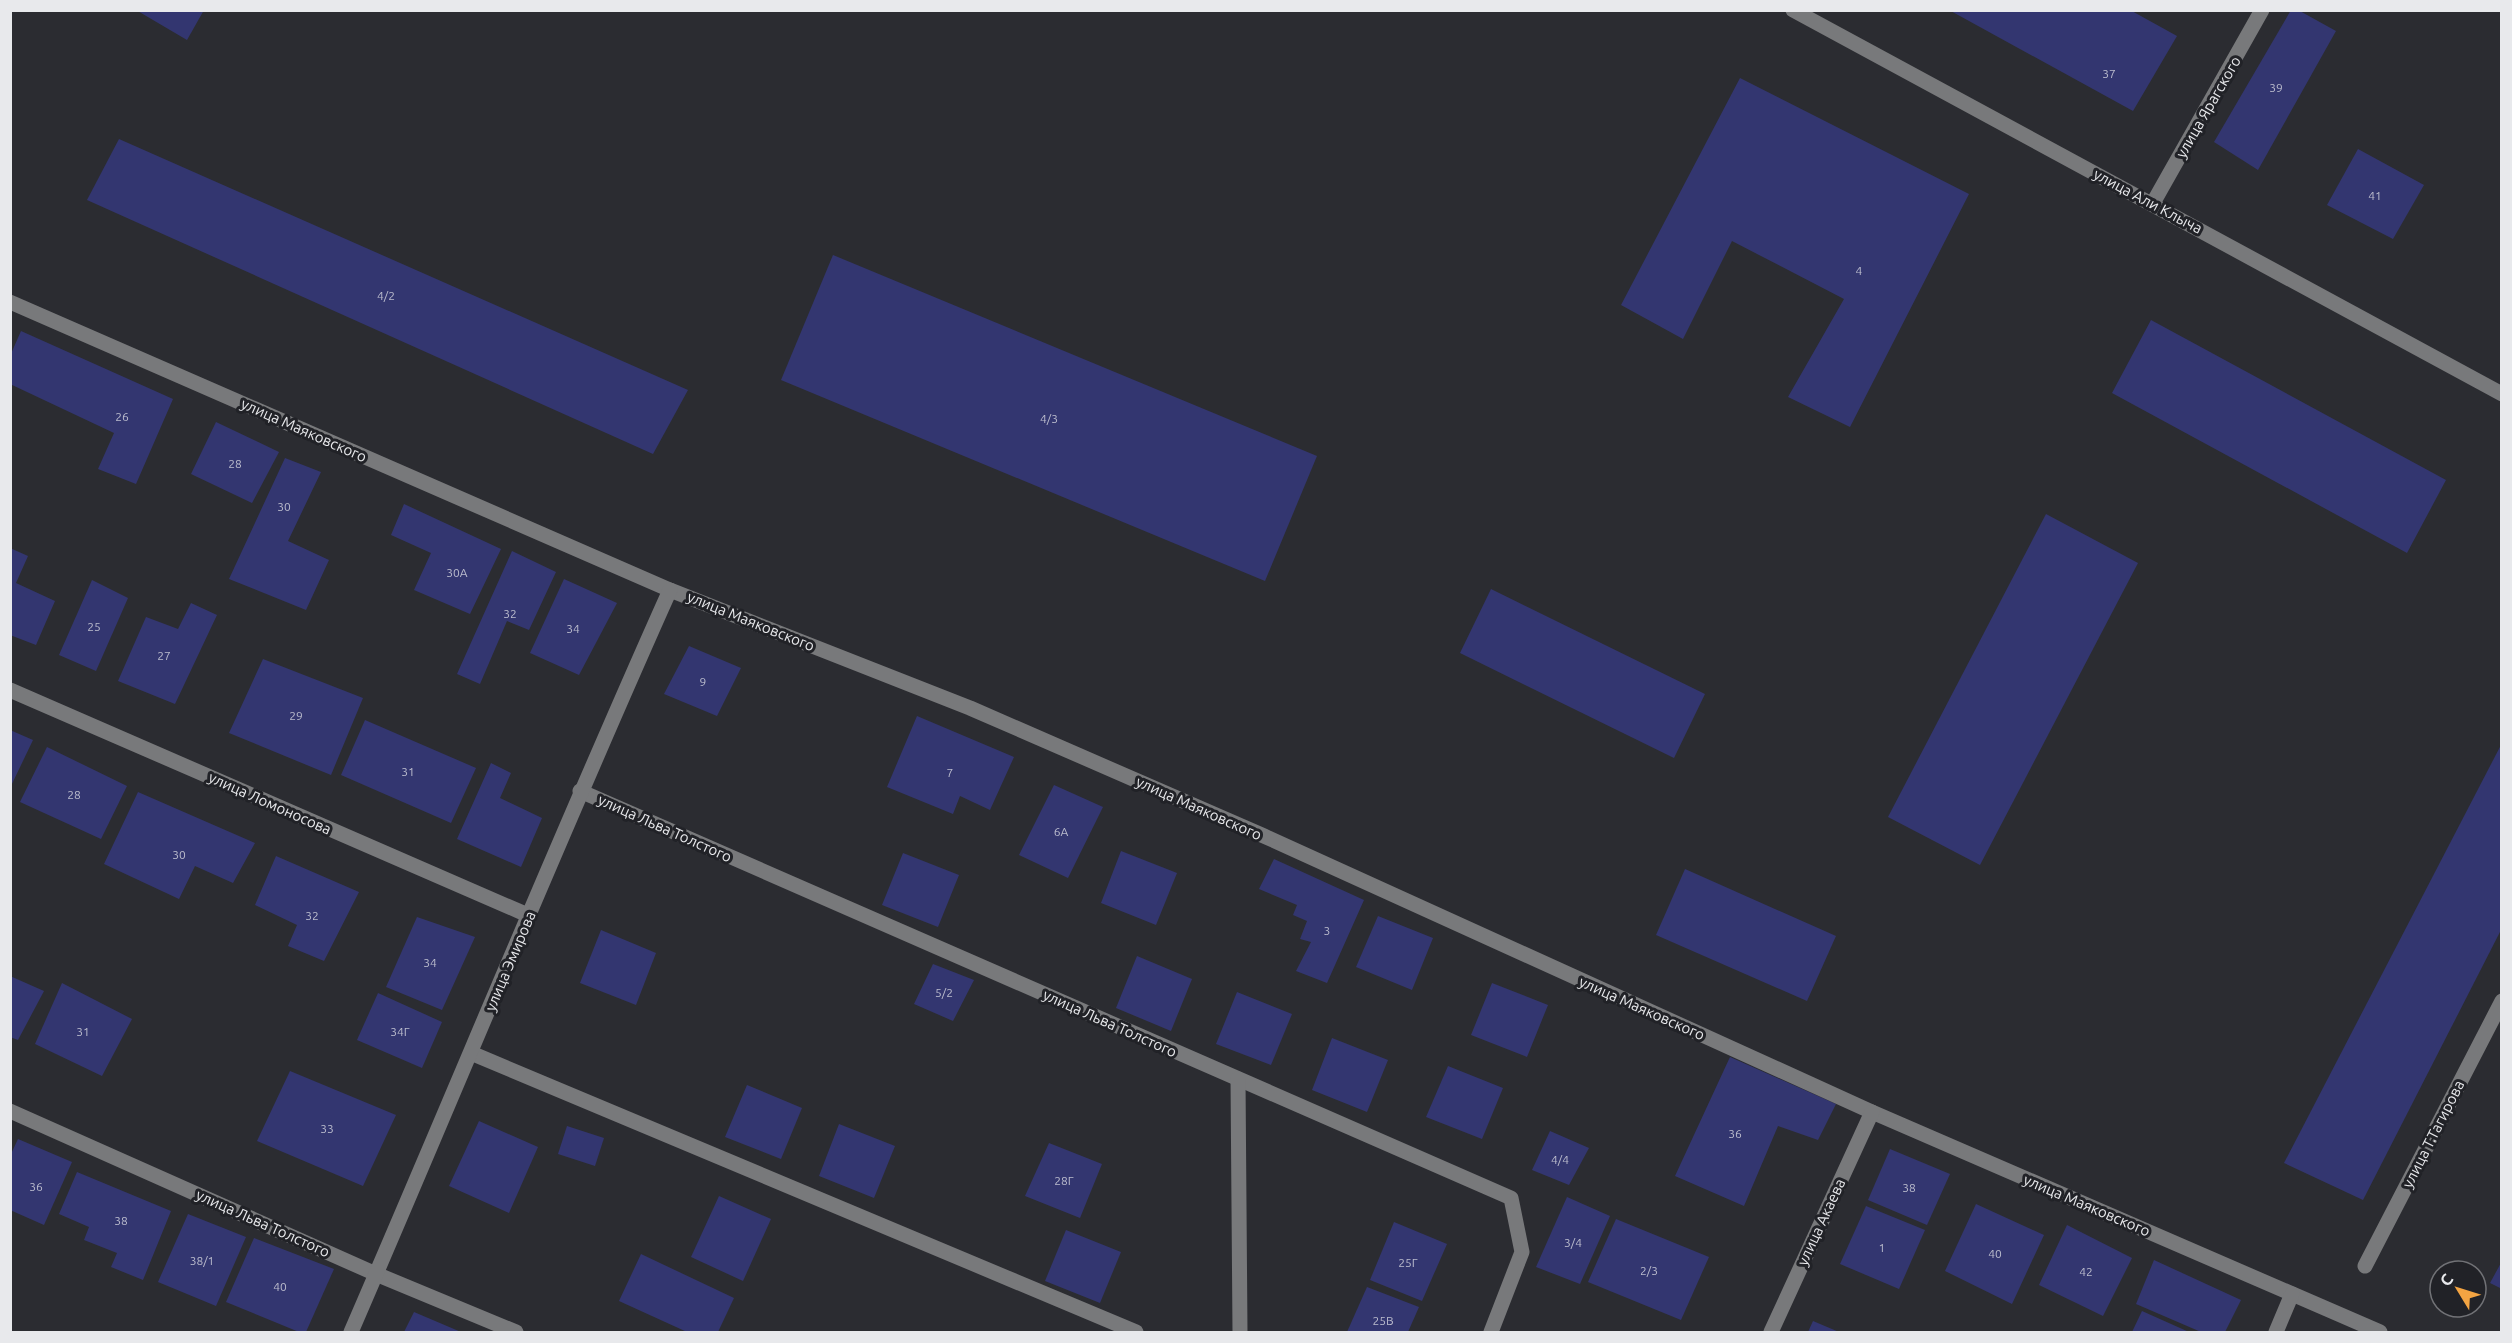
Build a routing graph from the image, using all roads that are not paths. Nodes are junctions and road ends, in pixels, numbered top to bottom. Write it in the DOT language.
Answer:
graph roads {
  1 [pos="1793,10"];
  2 [pos="2262,10"];
  3 [pos="2153,203"];
  4 [pos="10,302"];
  5 [pos="2502,394"];
  6 [pos="670,590"];
  7 [pos="10,690"];
  8 [pos="580,791"];
  9 [pos="530,916"];
  10 [pos="2502,1002"];
  11 [pos="471,1053"];
  12 [pos="1238,1079"];
  13 [pos="10,1111"];
  14 [pos="1872,1112"];
  15 [pos="2366,1266"];
  16 [pos="376,1274"];
  17 [pos="2292,1294"];
  18 [pos="351,1332"];
  19 [pos="516,1332"];
  20 [pos="1136,1332"];
  21 [pos="1240,1332"];
  22 [pos="1491,1332"];
  23 [pos="1771,1332"];
  24 [pos="2276,1332"];
  25 [pos="2380,1332"];
  1 -- 3 [label="street, улица Али Клыча"];
  2 -- 3 [label="street, улица Ярагского"];
  3 -- 5 [label="street, улица Али Клыча"];
  4 -- 6 [label="street, улица Маяковского"];
  6 -- 8 [label="street, улица Эмирова"];
  6 -- 14 [label="street, улица Маяковского"];
  7 -- 9 [label="street, улица Ломоносова"];
  8 -- 9 [label="street, улица Эмирова"];
  8 -- 12 [label="street, улица Льва Толстого"];
  9 -- 11 [label="street, улица Эмирова"];
  10 -- 15 [label="street, улица Т.Тагирова"];
  11 -- 16 [label="street, улица Эмирова"];
  11 -- 20 [label="street"];
  12 -- 21 [label="street"];
  12 -- 22 [label="street, улица Льва Толстого"];
  13 -- 16 [label="street, улица Льва Толстого"];
  14 -- 17 [label="street, улица Маяковского"];
  14 -- 23 [label="street, улица Акаева"];
  16 -- 18 [label="street, улица Эмирова"];
  16 -- 19 [label="street, улица Льва Толстого"];
  17 -- 24 [label="street"];
  17 -- 25 [label="street, улица Маяковского"];
}
